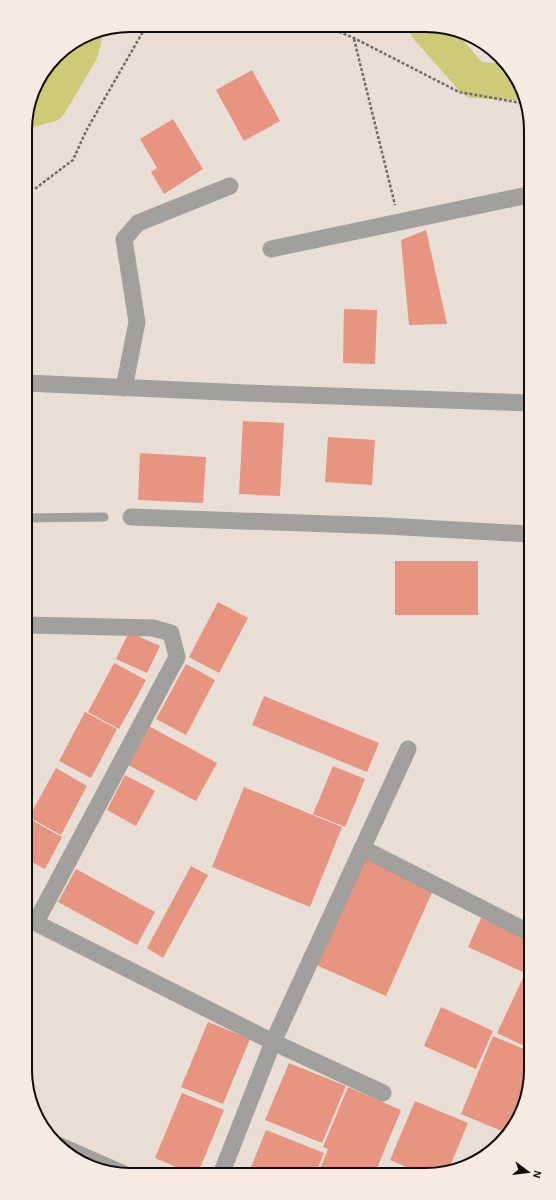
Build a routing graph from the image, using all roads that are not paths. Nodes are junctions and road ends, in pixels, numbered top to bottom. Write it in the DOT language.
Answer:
graph roads {
  1 [pos="230,186"];
  2 [pos="524,196"];
  3 [pos="271,249"];
  4 [pos="32,383"];
  5 [pos="124,388"];
  6 [pos="524,403"];
  7 [pos="104,517"];
  8 [pos="32,518"];
  9 [pos="131,518"];
  10 [pos="524,534"];
  11 [pos="32,625"];
  12 [pos="408,749"];
  13 [pos="362,848"];
  14 [pos="32,921"];
  15 [pos="524,930"];
  16 [pos="273,1042"];
  17 [pos="383,1093"];
  18 [pos="82,1156"];
  19 [pos="99,1163"];
  20 [pos="224,1168"];
  1 -- 5 [label="street"];
  2 -- 3 [label="street"];
  4 -- 5 [label="street"];
  5 -- 6 [label="street"];
  7 -- 8 [label="lane"];
  9 -- 10 [label="street"];
  11 -- 14 [label="street"];
  12 -- 13 [label="street"];
  13 -- 15 [label="street"];
  13 -- 16 [label="street"];
  14 -- 16 [label="street"];
  16 -- 17 [label="street"];
  16 -- 20 [label="street"];
  18 -- 19 [label="street"];
}
